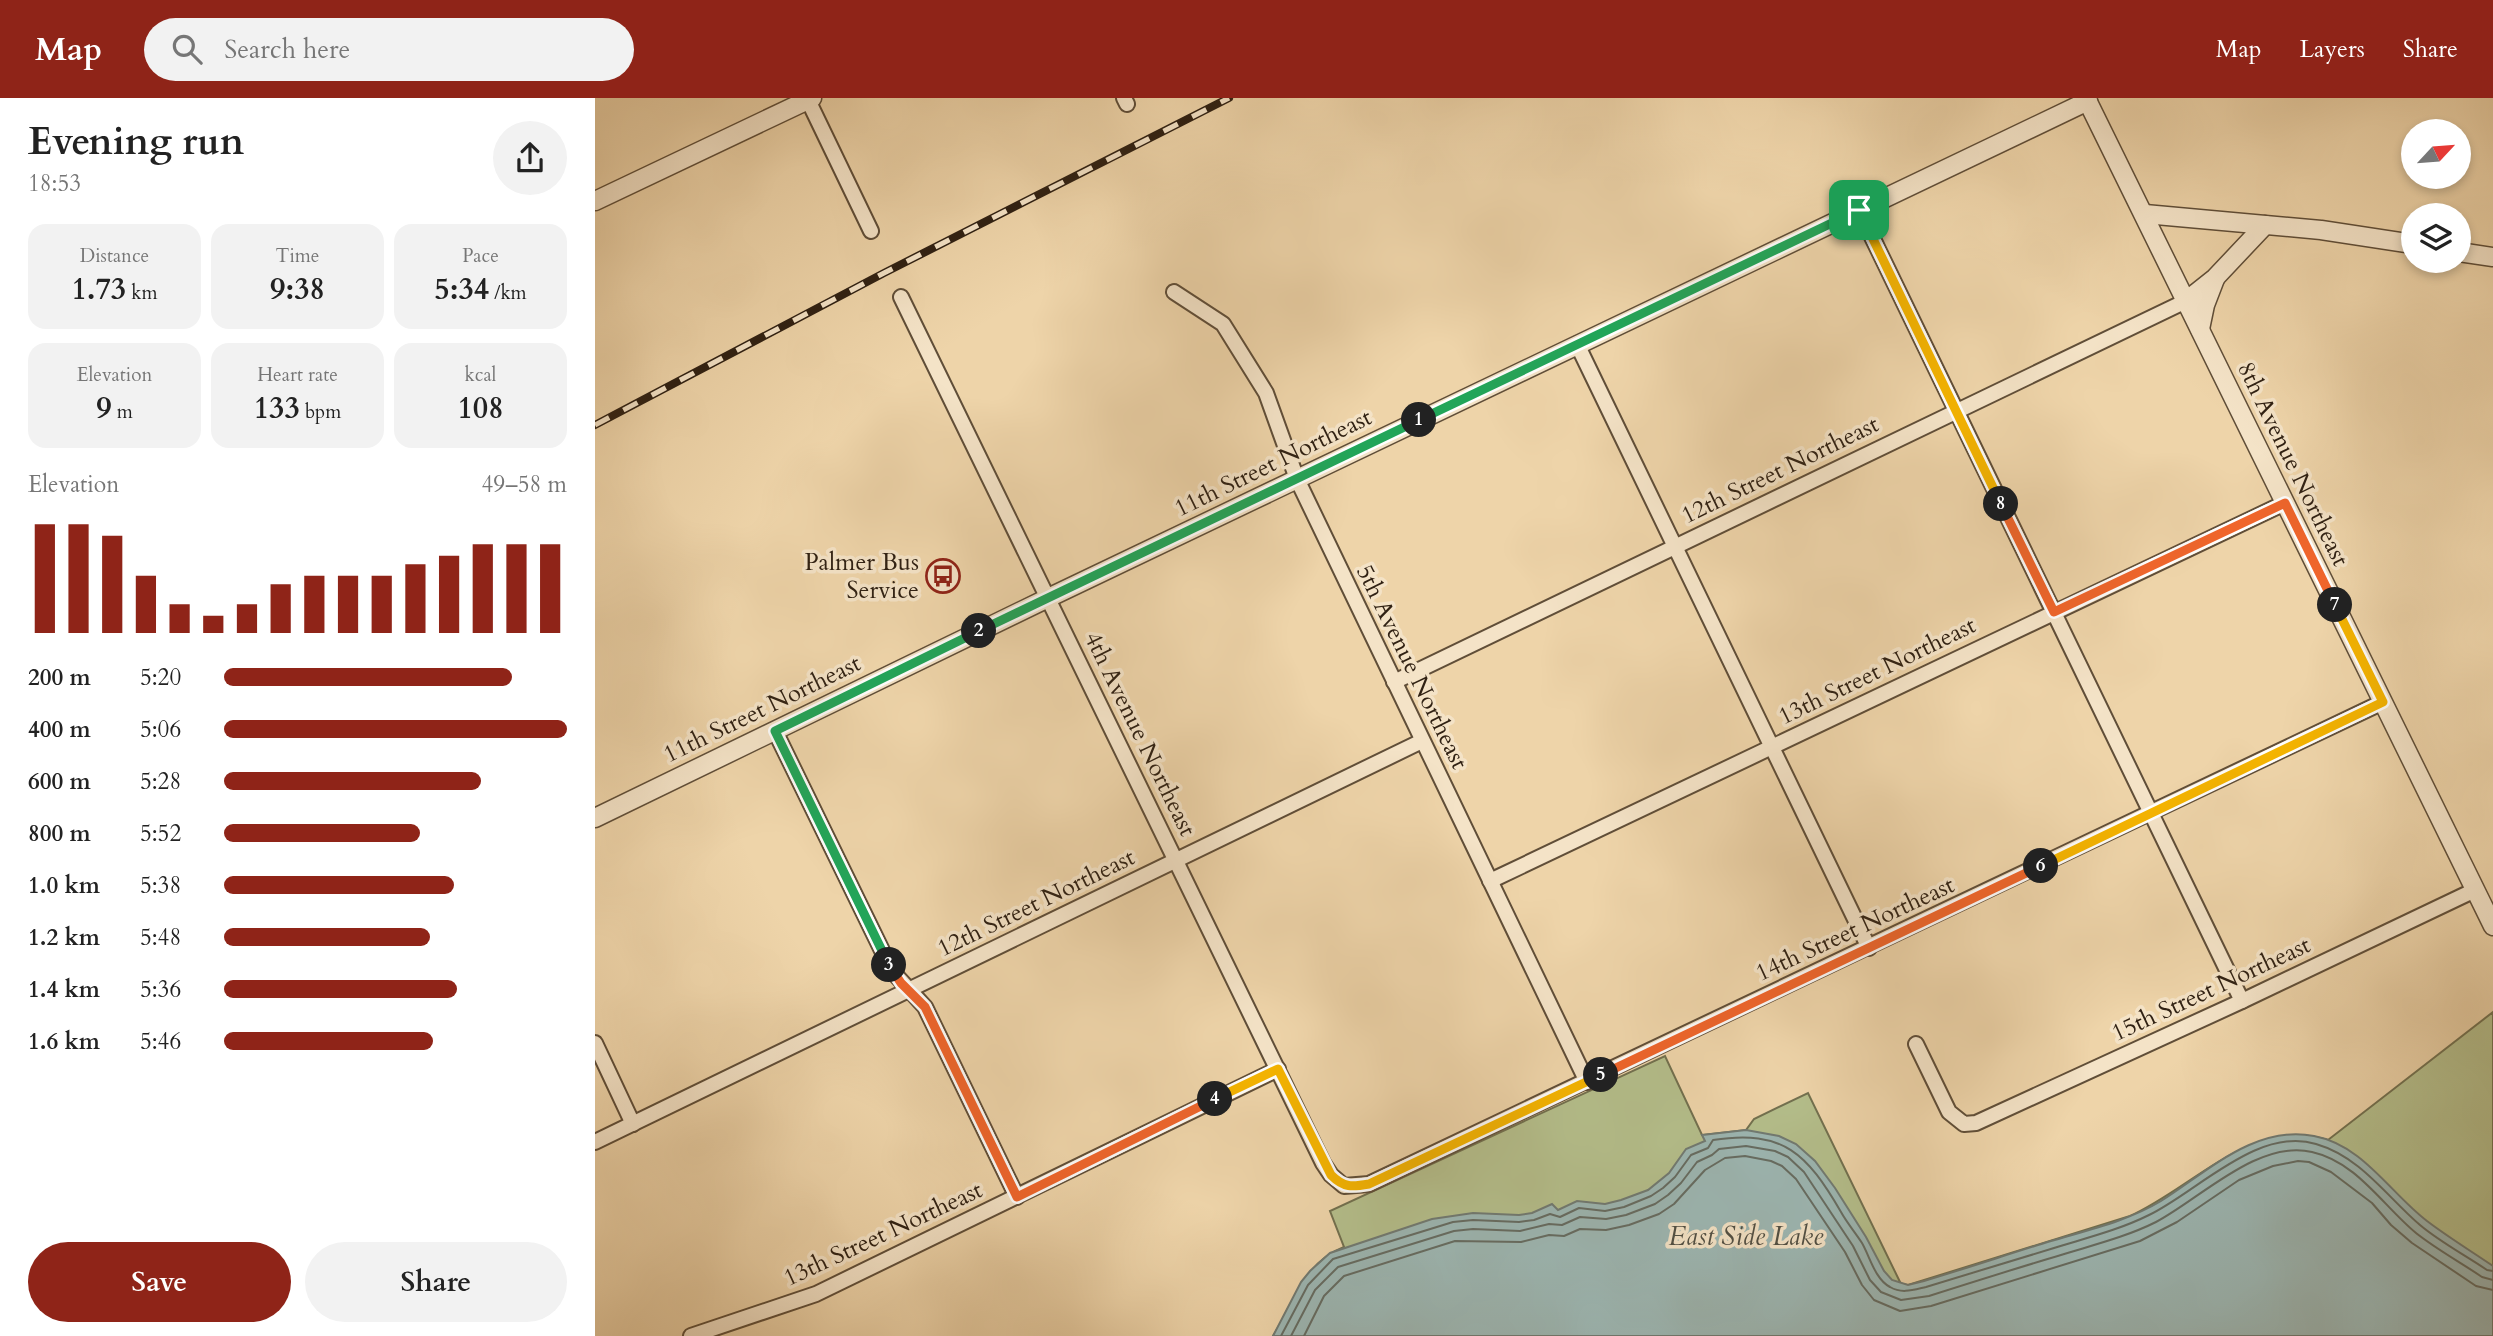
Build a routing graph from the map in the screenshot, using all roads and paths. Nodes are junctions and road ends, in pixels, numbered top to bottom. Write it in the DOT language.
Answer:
graph roads {
  1 [pos="809,99"];
  2 [pos="2087,99"];
  3 [pos="595,201"];
  4 [pos="1859,210"];
  5 [pos="2145,214"];
  6 [pos="2265,225"];
  7 [pos="871,231"];
  8 [pos="2401,242"];
  9 [pos="2471,254"];
  10 [pos="2493,257"];
  11 [pos="2215,278"];
  12 [pos="1174,292"];
  13 [pos="901,297"];
  14 [pos="2186,301"];
  15 [pos="2200,329"];
  16 [pos="1577,344"];
  17 [pos="1956,411"];
  18 [pos="1297,479"];
  19 [pos="2285,503"];
  20 [pos="1675,546"];
  21 [pos="1046,598"];
  22 [pos="2054,612"];
  23 [pos="1394,682"];
  24 [pos="2383,702"];
  25 [pos="775,731"];
  26 [pos="1422,741"];
  27 [pos="1772,748"];
  28 [pos="2151,813"];
  29 [pos="595,818"];
  30 [pos="1175,860"];
  31 [pos="1490,881"];
  32 [pos="2475,890"];
  33 [pos="2493,926"];
  34 [pos="1869,948"];
  35 [pos="908,990"];
  36 [pos="2242,1001"];
  37 [pos="595,1043"];
  38 [pos="1916,1044"];
  39 [pos="1278,1069"];
  40 [pos="1587,1082"];
  41 [pos="633,1124"];
  42 [pos="595,1142"];
  43 [pos="1344,1186"];
  44 [pos="1017,1197"];
  45 [pos="691,1336"];
  1 -- 3 [label="street"];
  1 -- 7 [label="street"];
  2 -- 4 [label="street, 11th Street Northeast"];
  2 -- 5 [label="street, 8th Avenue Northeast"];
  4 -- 16 [label="street, 11th Street Northeast"];
  4 -- 17 [label="street"];
  5 -- 6 [label="street"];
  5 -- 14 [label="street, 8th Avenue Northeast"];
  6 -- 8 [label="street"];
  6 -- 11 [label="street"];
  9 -- 10 [label="street"];
  11 -- 14 [label="street"];
  11 -- 15 [label="street"];
  12 -- 18 [label="street, 5th Avenue Northeast"];
  13 -- 21 [label="street, 4th Avenue Northeast"];
  14 -- 15 [label="street, 8th Avenue Northeast"];
  14 -- 17 [label="street, 12th Street Northeast"];
  15 -- 19 [label="street, 8th Avenue Northeast"];
  16 -- 18 [label="street, 11th Street Northeast"];
  16 -- 20 [label="street"];
  17 -- 20 [label="street, 12th Street Northeast"];
  17 -- 22 [label="street"];
  18 -- 21 [label="street, 11th Street Northeast"];
  18 -- 23 [label="street, 5th Avenue Northeast"];
  19 -- 22 [label="street, 13th Street Northeast"];
  19 -- 24 [label="street, 8th Avenue Northeast"];
  20 -- 23 [label="street, 12th Street Northeast"];
  20 -- 27 [label="street"];
  21 -- 25 [label="street, 11th Street Northeast"];
  21 -- 30 [label="street, 4th Avenue Northeast"];
  22 -- 27 [label="street, 13th Street Northeast"];
  22 -- 28 [label="street"];
  23 -- 26 [label="street, 5th Avenue Northeast"];
  24 -- 28 [label="street, 14th Street Northeast"];
  24 -- 32 [label="street, 8th Avenue Northeast"];
  25 -- 29 [label="street, 11th Street Northeast"];
  25 -- 35 [label="street"];
  26 -- 30 [label="street, 12th Street Northeast"];
  26 -- 31 [label="street, 5th Avenue Northeast"];
  27 -- 31 [label="street, 13th Street Northeast"];
  27 -- 34 [label="street"];
  28 -- 34 [label="street, 14th Street Northeast"];
  28 -- 36 [label="street"];
  30 -- 35 [label="street, 12th Street Northeast"];
  30 -- 39 [label="street, 4th Avenue Northeast"];
  31 -- 40 [label="street, 5th Avenue Northeast"];
  32 -- 33 [label="street, 8th Avenue Northeast"];
  32 -- 36 [label="street, 15th Street Northeast"];
  34 -- 40 [label="street, 14th Street Northeast"];
  35 -- 41 [label="street, 12th Street Northeast"];
  35 -- 44 [label="street"];
  36 -- 38 [label="street, 15th Street Northeast"];
  37 -- 41 [label="street"];
  39 -- 43 [label="street, 4th Avenue Northeast"];
  39 -- 44 [label="street, 13th Street Northeast"];
  40 -- 43 [label="street, 14th Street Northeast"];
  41 -- 42 [label="street, 12th Street Northeast"];
  44 -- 45 [label="street, 13th Street Northeast"];
}
